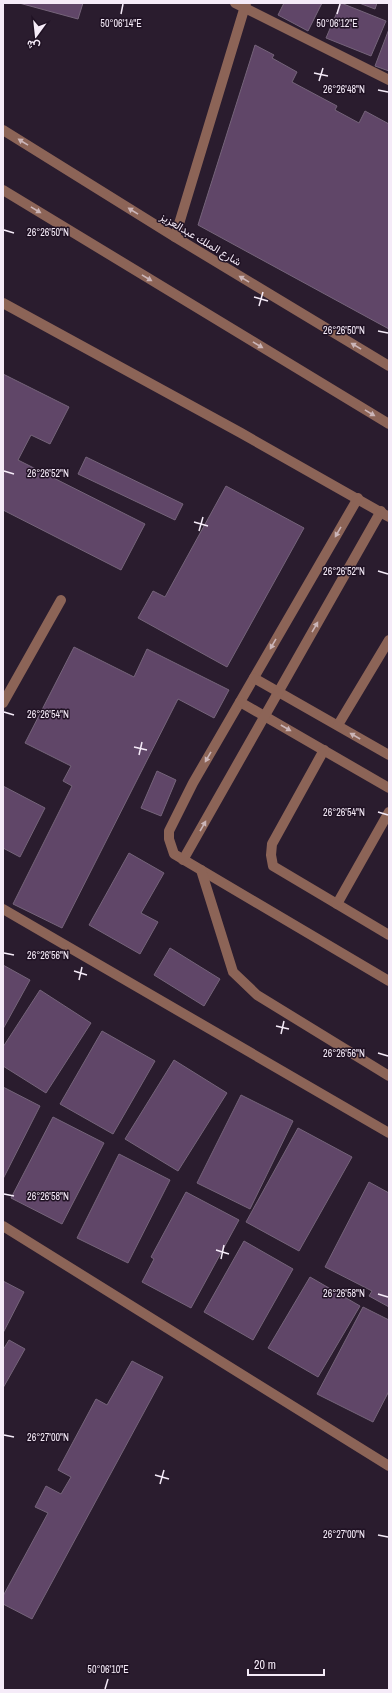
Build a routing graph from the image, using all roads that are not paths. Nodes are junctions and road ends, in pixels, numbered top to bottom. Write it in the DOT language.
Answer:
graph roads {
  1 [pos="235,3"];
  2 [pos="245,5"];
  3 [pos="389,80"];
  4 [pos="3,130"];
  5 [pos="3,190"];
  6 [pos="175,237"];
  7 [pos="3,303"];
  8 [pos="389,366"];
  9 [pos="389,424"];
  10 [pos="358,498"];
  11 [pos="385,514"];
  12 [pos="61,600"];
  13 [pos="389,640"];
  14 [pos="254,678"];
  15 [pos="278,692"];
  16 [pos="240,702"];
  17 [pos="3,703"];
  18 [pos="265,716"];
  19 [pos="338,725"];
  20 [pos="324,750"];
  21 [pos="389,755"];
  22 [pos="389,788"];
  23 [pos="389,812"];
  24 [pos="184,860"];
  25 [pos="201,870"];
  26 [pos="337,904"];
  27 [pos="3,909"];
  28 [pos="389,935"];
  29 [pos="389,981"];
  30 [pos="389,1076"];
  31 [pos="389,1133"];
  32 [pos="3,1226"];
  33 [pos="389,1465"];
  1 -- 2 [label="street"];
  2 -- 3 [label="street"];
  2 -- 6 [label="street"];
  6 -- 4 [label="street, شارع الملك عبدالعزيز, one-way"];
  5 -- 9 [label="street, one-way"];
  8 -- 6 [label="street, شارع الملك عبدالعزيز, one-way"];
  7 -- 10 [label="street"];
  10 -- 11 [label="street"];
  10 -- 14 [label="street, one-way"];
  15 -- 11 [label="street, one-way"];
  12 -- 17 [label="street"];
  13 -- 19 [label="street"];
  14 -- 15 [label="street"];
  14 -- 16 [label="street"];
  15 -- 18 [label="street"];
  15 -- 19 [label="street"];
  16 -- 18 [label="street"];
  16 -- 24 [label="street, one-way"];
  18 -- 20 [label="street, one-way"];
  24 -- 18 [label="street, one-way"];
  21 -- 19 [label="street, one-way"];
  20 -- 22 [label="street"];
  20 -- 26 [label="street"];
  23 -- 26 [label="street"];
  24 -- 25 [label="street"];
  25 -- 29 [label="street"];
  25 -- 30 [label="street"];
  26 -- 28 [label="street"];
  27 -- 31 [label="street"];
  32 -- 33 [label="street"];
}
